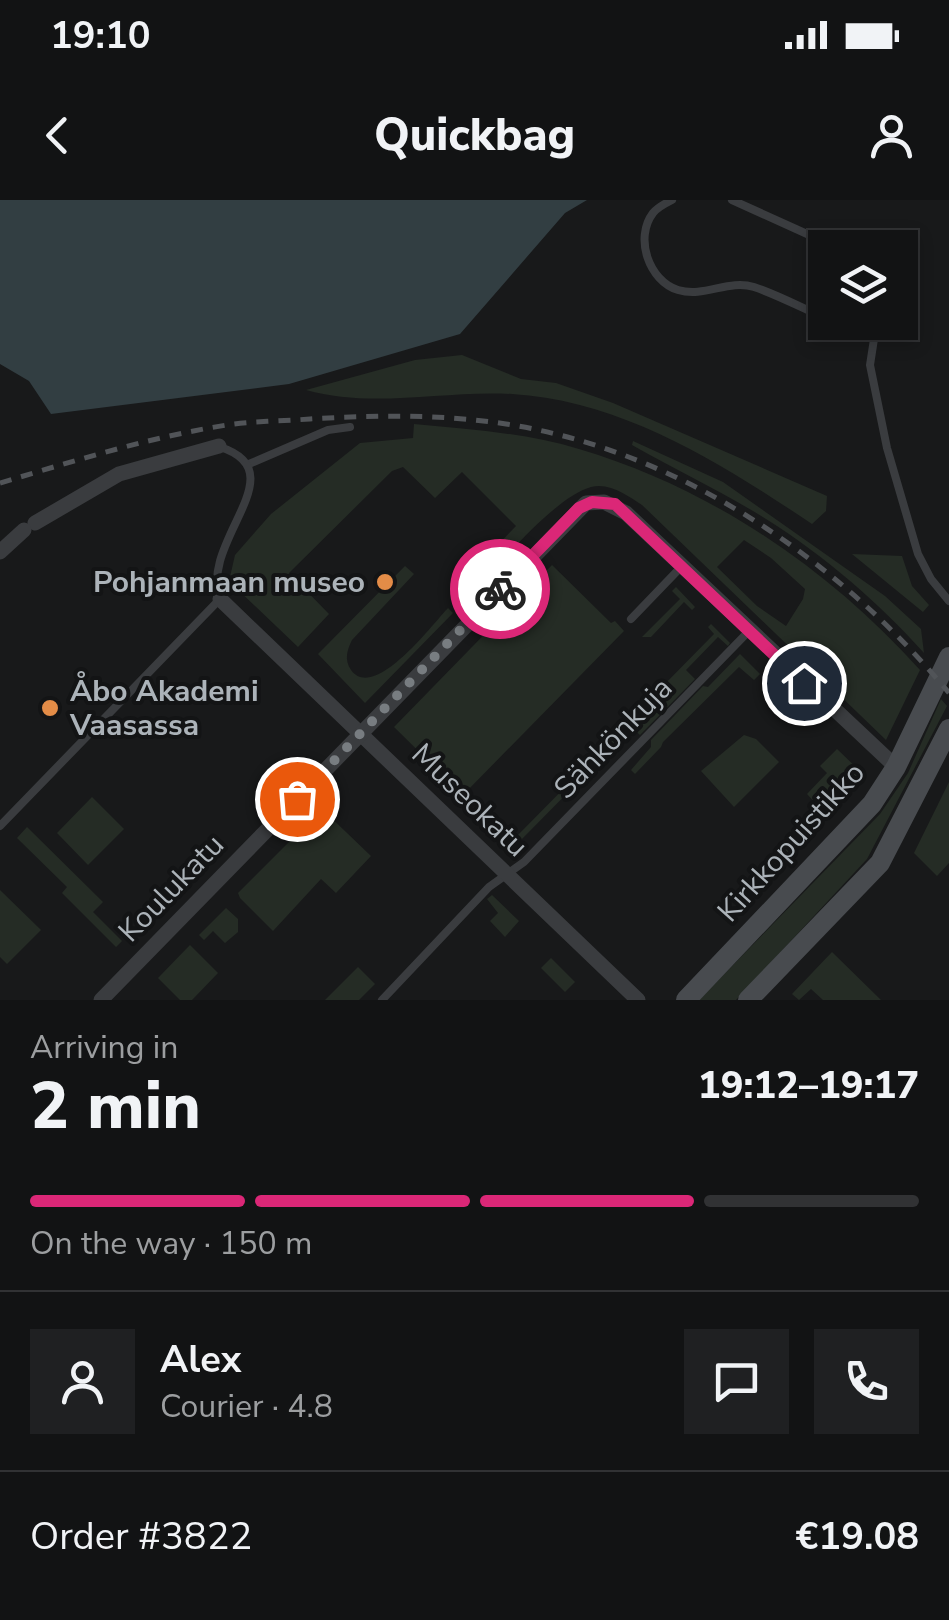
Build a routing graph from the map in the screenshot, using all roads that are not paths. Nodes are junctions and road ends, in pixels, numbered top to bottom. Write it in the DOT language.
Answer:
graph roads {
  1 [pos="672,200"];
  2 [pos="732,200"];
  3 [pos="808,234"];
  4 [pos="808,311"];
  5 [pos="874,340"];
  6 [pos="350,427"];
  7 [pos="218,446"];
  8 [pos="249,464"];
  9 [pos="0,552"];
  10 [pos="682,566"];
  11 [pos="220,599"];
  12 [pos="949,601"];
  13 [pos="631,619"];
  14 [pos="750,631"];
  15 [pos="949,657"];
  16 [pos="949,729"];
  17 [pos="360,734"];
  18 [pos="896,767"];
  19 [pos="0,826"];
  20 [pos="506,873"];
  21 [pos="101,1000"];
  22 [pos="382,1000"];
  23 [pos="638,1000"];
  24 [pos="686,1000"];
  25 [pos="748,1000"];
  1 -- 4 [label="lane"];
  2 -- 3 [label="lane"];
  5 -- 12 [label="lane"];
  6 -- 8 [label="lane"];
  7 -- 8 [label="lane"];
  7 -- 9 [label="street"];
  8 -- 11 [label="lane"];
  10 -- 13 [label="lane"];
  10 -- 14 [label="street"];
  10 -- 17 [label="street, Koulukatu"];
  11 -- 17 [label="street, Museokatu"];
  11 -- 19 [label="lane"];
  14 -- 18 [label="street"];
  14 -- 20 [label="lane, Sähkönkuja"];
  15 -- 18 [label="main road, Kirkkopuistikko"];
  16 -- 25 [label="main road"];
  17 -- 20 [label="street, Museokatu"];
  17 -- 21 [label="street, Koulukatu"];
  18 -- 24 [label="main road, Kirkkopuistikko"];
  20 -- 22 [label="lane, Sähkönkuja"];
  20 -- 23 [label="street, Museokatu"];
}
